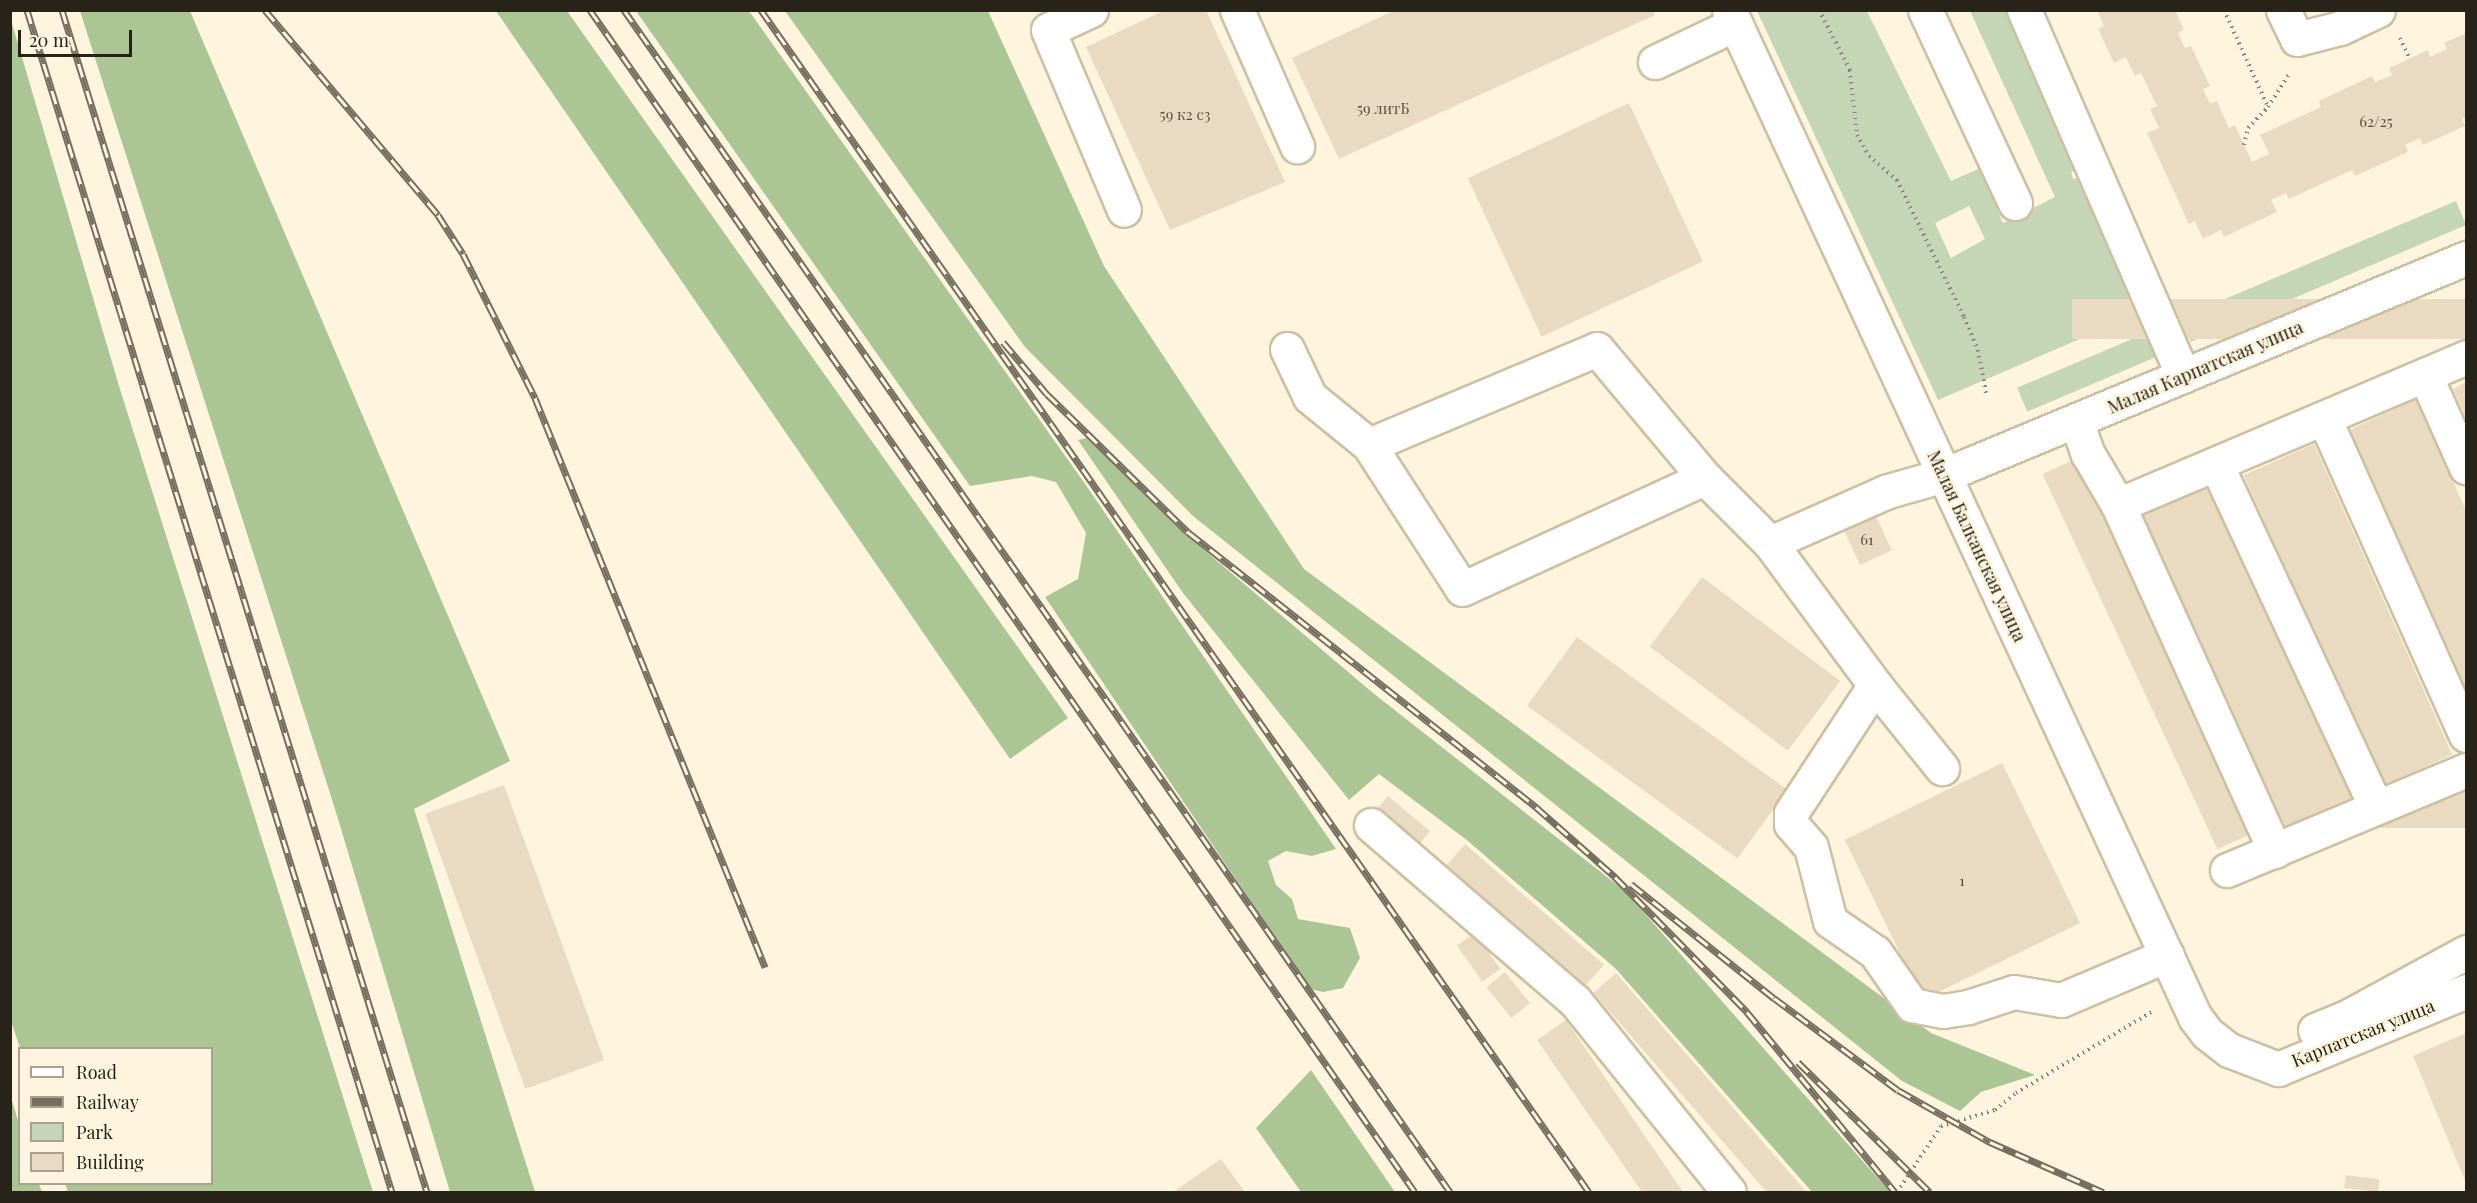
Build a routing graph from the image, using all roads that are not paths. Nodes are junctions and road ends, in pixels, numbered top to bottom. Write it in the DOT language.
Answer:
graph roads {
  1 [pos="1091,10"];
  2 [pos="1237,10"];
  3 [pos="1925,10"];
  4 [pos="2024,10"];
  5 [pos="2283,10"];
  6 [pos="2378,10"];
  7 [pos="1732,17"];
  8 [pos="1655,62"];
  9 [pos="1297,146"];
  10 [pos="2015,203"];
  11 [pos="1124,210"];
  12 [pos="2466,258"];
  13 [pos="1287,349"];
  14 [pos="2466,357"];
  15 [pos="2425,375"];
  16 [pos="2183,376"];
  17 [pos="2324,418"];
  18 [pos="2076,420"];
  19 [pos="1370,445"];
  20 [pos="2216,464"];
  21 [pos="2466,467"];
  22 [pos="1944,475"];
  23 [pos="1705,478"];
  24 [pos="2118,505"];
  25 [pos="1770,543"];
  26 [pos="1875,685"];
  27 [pos="2466,735"];
  28 [pos="1942,768"];
  29 [pos="2466,770"];
  30 [pos="2376,807"];
  31 [pos="1371,825"];
  32 [pos="2275,851"];
  33 [pos="2227,870"];
  34 [pos="2466,952"];
  35 [pos="2167,955"];
  36 [pos="2466,991"];
  37 [pos="2250,1058"];
  38 [pos="1729,1192"];
  1 -- 11 [label="street"];
  2 -- 9 [label="street"];
  3 -- 10 [label="street"];
  4 -- 16 [label="street"];
  5 -- 6 [label="street"];
  7 -- 8 [label="street"];
  7 -- 22 [label="street, Малая Балканская улица"];
  12 -- 16 [label="street, Малая Карпатская улица"];
  13 -- 19 [label="street"];
  14 -- 15 [label="street"];
  15 -- 17 [label="street"];
  15 -- 21 [label="street"];
  16 -- 18 [label="street, Малая Карпатская улица"];
  17 -- 20 [label="street"];
  17 -- 27 [label="street"];
  18 -- 22 [label="street, Малая Карпатская улица"];
  18 -- 24 [label="street"];
  19 -- 23 [label="street"];
  19 -- 23 [label="street"];
  20 -- 24 [label="street"];
  20 -- 30 [label="street"];
  22 -- 25 [label="street, Малая Карпатская улица"];
  22 -- 35 [label="street, Малая Балканская улица"];
  23 -- 25 [label="street"];
  24 -- 32 [label="street"];
  25 -- 26 [label="street"];
  26 -- 28 [label="street"];
  26 -- 35 [label="street"];
  29 -- 30 [label="street"];
  30 -- 32 [label="street"];
  31 -- 38 [label="street"];
  32 -- 33 [label="street"];
  34 -- 37 [label="street, Карпатская улица"];
  35 -- 37 [label="street, Малая Балканская улица"];
  36 -- 37 [label="street, Карпатская улица"];
}
